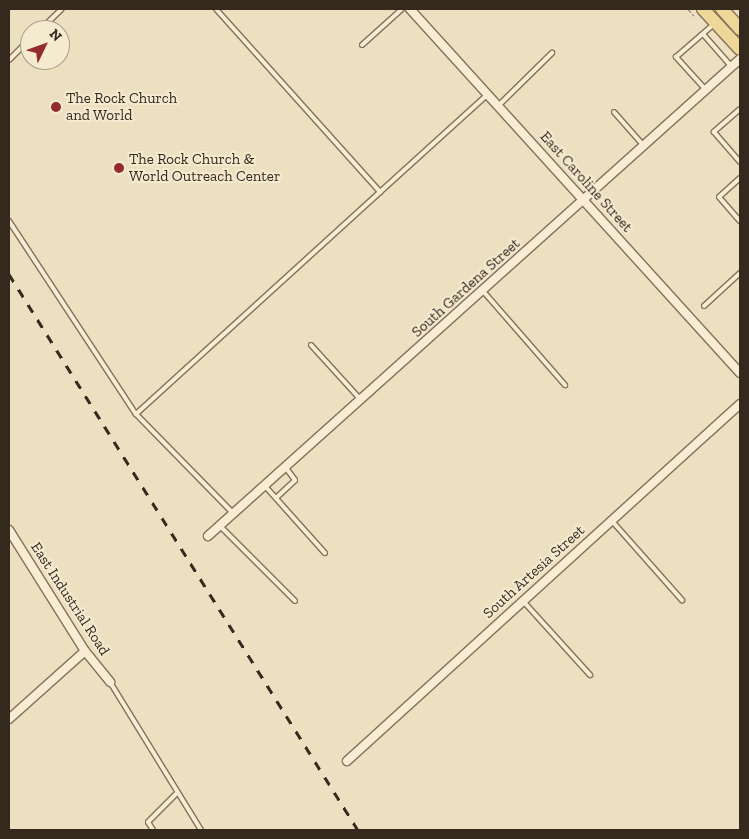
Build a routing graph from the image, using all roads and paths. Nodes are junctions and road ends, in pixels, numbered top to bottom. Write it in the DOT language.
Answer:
graph roads {
  1 [pos="62,9"];
  2 [pos="216,9"];
  3 [pos="402,9"];
  4 [pos="410,9"];
  5 [pos="688,9"];
  6 [pos="703,9"];
  7 [pos="723,9"];
  8 [pos="50,20"];
  9 [pos="716,23"];
  10 [pos="739,24"];
  11 [pos="703,34"];
  12 [pos="362,45"];
  13 [pos="740,49"];
  14 [pos="20,50"];
  15 [pos="552,53"];
  16 [pos="740,59"];
  17 [pos="9,60"];
  18 [pos="732,66"];
  19 [pos="706,90"];
  20 [pos="488,94"];
  21 [pos="498,106"];
  22 [pos="740,109"];
  23 [pos="614,112"];
  24 [pos="644,146"];
  25 [pos="740,162"];
  26 [pos="740,178"];
  27 [pos="380,192"];
  28 [pos="584,201"];
  29 [pos="9,220"];
  30 [pos="740,222"];
  31 [pos="740,274"];
  32 [pos="483,291"];
  33 [pos="704,306"];
  34 [pos="311,345"];
  35 [pos="740,373"];
  36 [pos="565,385"];
  37 [pos="362,400"];
  38 [pos="740,404"];
  39 [pos="136,414"];
  40 [pos="286,468"];
  41 [pos="266,486"];
  42 [pos="276,498"];
  43 [pos="234,514"];
  44 [pos="612,521"];
  45 [pos="220,526"];
  46 [pos="9,530"];
  47 [pos="208,536"];
  48 [pos="12,541"];
  49 [pos="325,553"];
  50 [pos="682,600"];
  51 [pos="295,601"];
  52 [pos="523,601"];
  53 [pos="85,651"];
  54 [pos="590,675"];
  55 [pos="110,682"];
  56 [pos="9,719"];
  57 [pos="347,761"];
  58 [pos="177,793"];
  59 [pos="154,830"];
  60 [pos="201,830"];
  1 -- 8 [label="lane"];
  2 -- 27 [label="lane"];
  3 -- 12 [label="lane"];
  4 -- 20 [label="street, East Caroline Street"];
  5 -- 11 [label="path"];
  6 -- 9 [label="main road"];
  7 -- 10 [label="main road"];
  9 -- 11 [label="lane"];
  9 -- 13 [label="main road"];
  11 -- 18 [label="lane"];
  11 -- 19 [label="lane"];
  14 -- 17 [label="lane"];
  15 -- 21 [label="lane"];
  16 -- 18 [label="street, South Gardena Street"];
  18 -- 19 [label="street, South Gardena Street"];
  19 -- 24 [label="street, South Gardena Street"];
  20 -- 21 [label="street, East Caroline Street"];
  20 -- 27 [label="lane"];
  21 -- 28 [label="street, East Caroline Street"];
  22 -- 25 [label="lane"];
  23 -- 24 [label="lane"];
  24 -- 28 [label="street, South Gardena Street"];
  26 -- 30 [label="lane"];
  27 -- 39 [label="lane"];
  28 -- 32 [label="street, South Gardena Street"];
  28 -- 35 [label="street, East Caroline Street"];
  29 -- 39 [label="lane"];
  31 -- 33 [label="lane"];
  32 -- 36 [label="lane"];
  32 -- 37 [label="street, South Gardena Street"];
  34 -- 37 [label="lane"];
  37 -- 40 [label="street, South Gardena Street"];
  38 -- 44 [label="street, South Artesia Street"];
  39 -- 43 [label="lane"];
  40 -- 41 [label="street, South Gardena Street"];
  40 -- 42 [label="lane"];
  41 -- 42 [label="lane"];
  41 -- 43 [label="street, South Gardena Street"];
  42 -- 49 [label="lane"];
  43 -- 45 [label="street, South Gardena Street"];
  44 -- 50 [label="lane"];
  44 -- 52 [label="street, South Artesia Street"];
  45 -- 47 [label="street, South Gardena Street"];
  45 -- 51 [label="lane"];
  46 -- 48 [label="street, East Industrial Road"];
  48 -- 53 [label="street, East Industrial Road"];
  52 -- 54 [label="lane"];
  52 -- 57 [label="street, South Artesia Street"];
  53 -- 55 [label="street, East Industrial Road"];
  53 -- 56 [label="street"];
  55 -- 58 [label="lane"];
  58 -- 59 [label="lane"];
  58 -- 60 [label="lane"];
}
